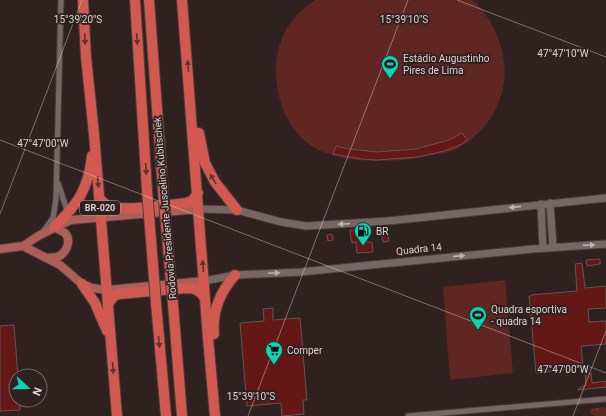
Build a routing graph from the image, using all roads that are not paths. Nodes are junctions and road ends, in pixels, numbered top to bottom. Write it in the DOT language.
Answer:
graph roads {
  1 [pos="61,0"];
  2 [pos="83,0"];
  3 [pos="135,0"];
  4 [pos="149,0"];
  5 [pos="182,0"];
  6 [pos="190,87"];
  7 [pos="94,134"];
  8 [pos="57,176"];
  9 [pos="198,193"];
  10 [pos="100,198"];
  11 [pos="606,198"];
  12 [pos="550,203"];
  13 [pos="541,204"];
  14 [pos="199,209"];
  15 [pos="237,210"];
  16 [pos="70,217"];
  17 [pos="101,217"];
  18 [pos="54,227"];
  19 [pos="40,235"];
  20 [pos="606,244"];
  21 [pos="23,246"];
  22 [pos="553,247"];
  23 [pos="543,248"];
  24 [pos="0,249"];
  25 [pos="47,258"];
  26 [pos="235,275"];
  27 [pos="106,276"];
  28 [pos="204,281"];
  29 [pos="82,284"];
  30 [pos="120,288"];
  31 [pos="107,290"];
  32 [pos="205,298"];
  33 [pos="108,304"];
  34 [pos="111,344"];
  35 [pos="606,399"];
  36 [pos="215,411"];
  37 [pos="448,414"];
  38 [pos="117,416"];
  39 [pos="166,416"];
  40 [pos="182,416"];
  41 [pos="408,416"];
  1 -- 8 [label="street"];
  2 -- 7 [label="highway, BR-020, one-way"];
  3 -- 39 [label="highway, Rodovia Presidente Juscelino Kubitschek, one-way, bridge"];
  4 -- 40 [label="highway, Rodovia Presidente Juscelino Kubitschek, bridge"];
  6 -- 5 [label="highway, one-way"];
  6 -- 9 [label="highway"];
  15 -- 6 [label="highway, one-way"];
  7 -- 10 [label="highway, BR-020, one-way"];
  7 -- 16 [label="highway"];
  8 -- 16 [label="street"];
  8 -- 19 [label="street"];
  9 -- 10 [label="highway"];
  9 -- 14 [label="highway"];
  10 -- 17 [label="highway, BR-020"];
  11 -- 12 [label="main road"];
  12 -- 13 [label="main road"];
  12 -- 22 [label="main road"];
  13 -- 15 [label="main road, one-way"];
  13 -- 23 [label="main road"];
  14 -- 15 [label="main road"];
  14 -- 17 [label="main road"];
  28 -- 14 [label="highway, one-way"];
  16 -- 17 [label="main road"];
  16 -- 18 [label="highway"];
  17 -- 27 [label="highway, BR-020"];
  18 -- 19 [label="main road"];
  18 -- 25 [label="main road"];
  19 -- 21 [label="main road"];
  22 -- 20 [label="main road, Quadra 14, one-way"];
  21 -- 24 [label="main road"];
  21 -- 25 [label="main road"];
  22 -- 23 [label="main road, Quadra 14"];
  26 -- 23 [label="main road, Quadra 14, one-way"];
  25 -- 29 [label="main road"];
  26 -- 28 [label="main road, Quadra 14"];
  26 -- 36 [label="highway"];
  27 -- 30 [label="highway"];
  27 -- 31 [label="highway, BR-020"];
  28 -- 30 [label="main road"];
  28 -- 32 [label="highway"];
  29 -- 31 [label="main road"];
  29 -- 34 [label="highway"];
  30 -- 31 [label="main road"];
  31 -- 33 [label="highway, BR-020"];
  32 -- 33 [label="highway"];
  32 -- 36 [label="highway"];
  33 -- 34 [label="highway, BR-020"];
  34 -- 38 [label="highway, BR-020, one-way"];
  35 -- 37 [label="street"];
  37 -- 41 [label="street"];
}
